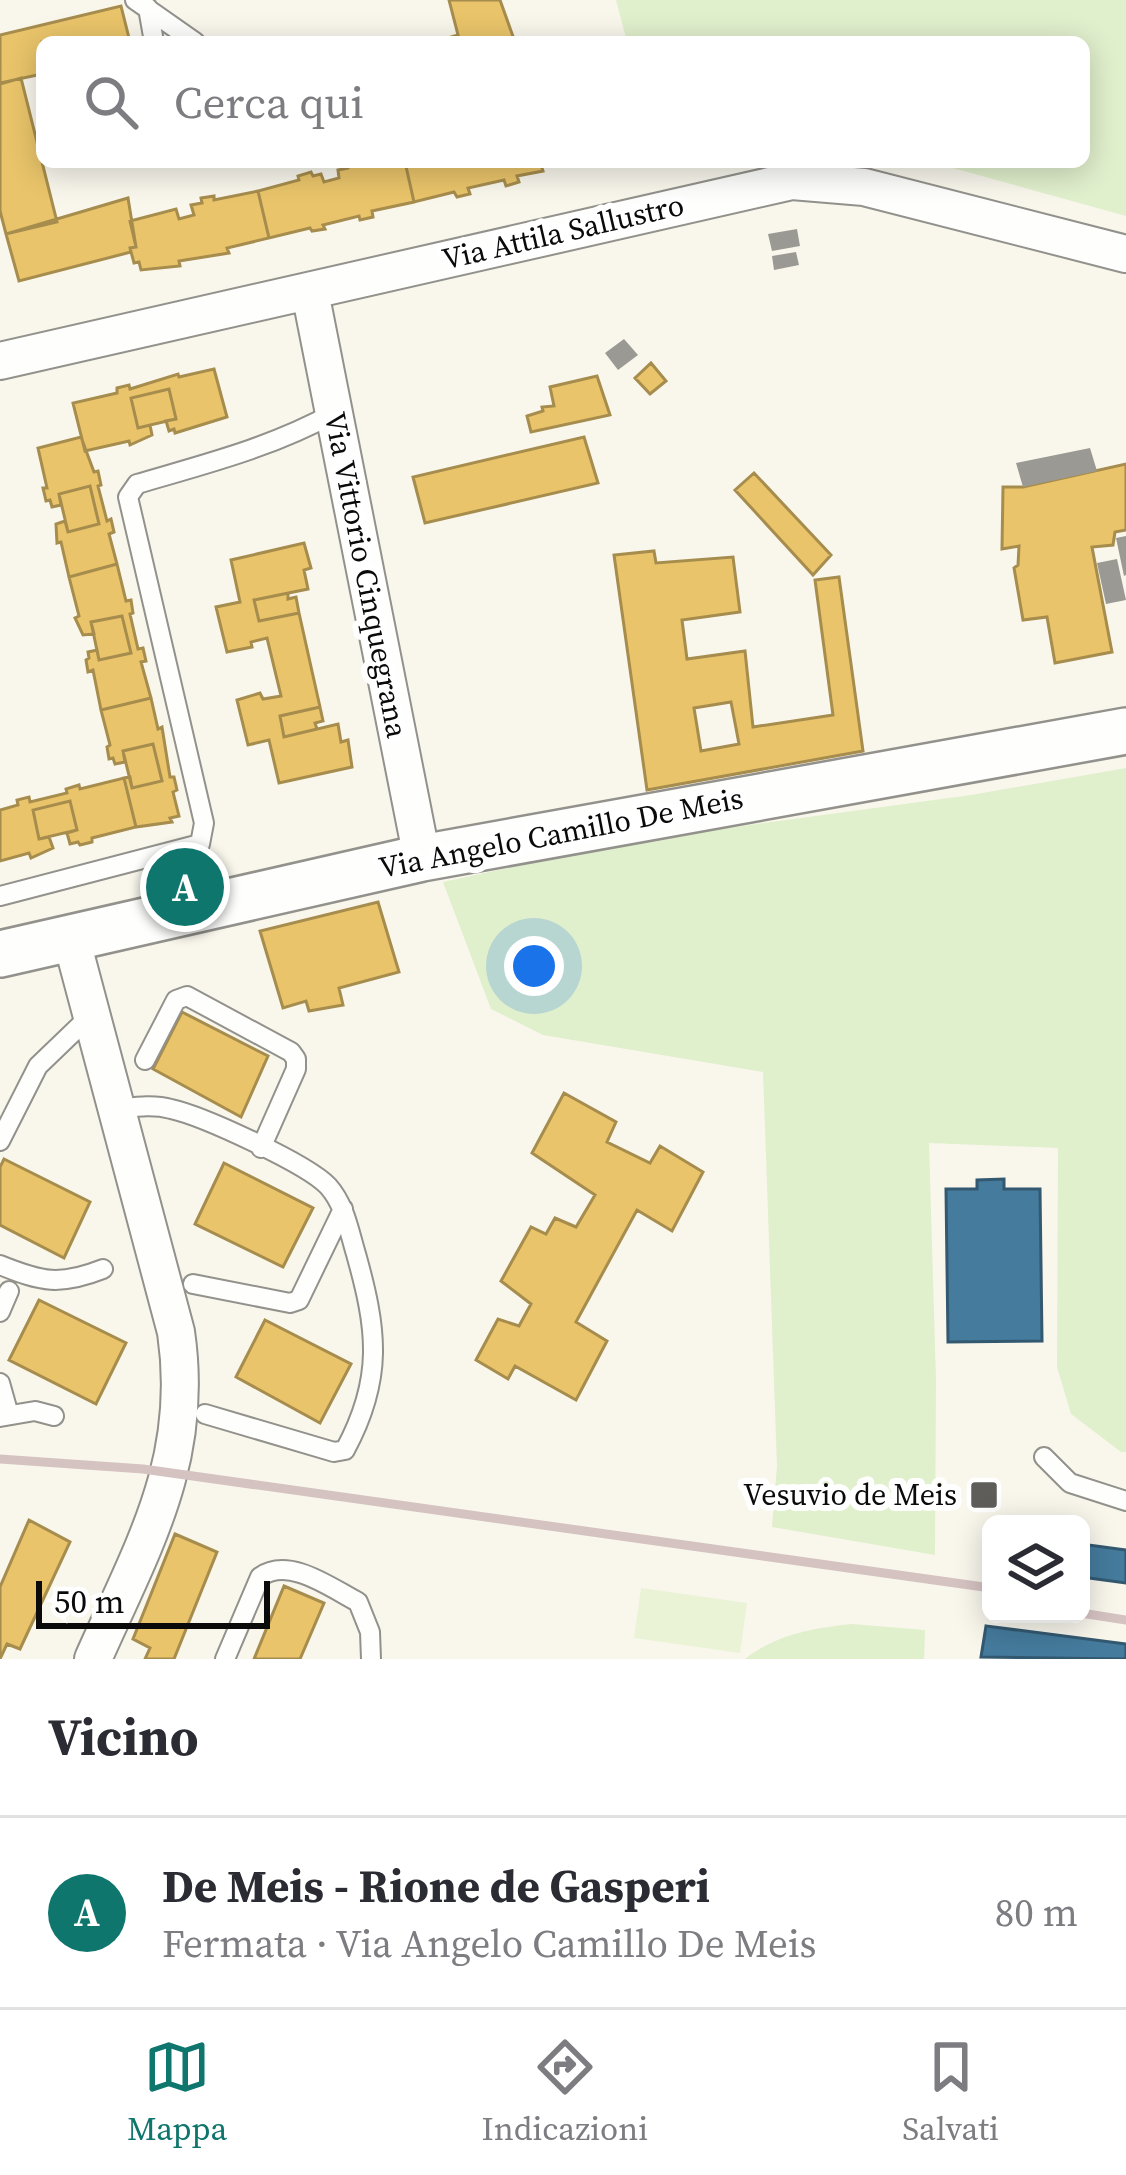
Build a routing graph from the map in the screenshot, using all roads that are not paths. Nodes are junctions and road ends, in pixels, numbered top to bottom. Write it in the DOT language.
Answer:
graph roads {
  1 [pos="141,4"];
  2 [pos="152,36"];
  3 [pos="186,36"];
  4 [pos="1126,254"];
  5 [pos="310,292"];
  6 [pos="0,361"];
  7 [pos="334,413"];
  8 [pos="1126,731"];
  9 [pos="422,858"];
  10 [pos="0,896"];
  11 [pos="71,938"];
  12 [pos="0,954"];
  13 [pos="90,1016"];
  14 [pos="145,1060"];
  15 [pos="116,1108"];
  16 [pos="0,1141"];
  17 [pos="261,1148"];
  18 [pos="343,1209"];
  19 [pos="0,1264"];
  20 [pos="103,1269"];
  21 [pos="194,1284"];
  22 [pos="10,1292"];
  23 [pos="0,1312"];
  24 [pos="0,1383"];
  25 [pos="205,1414"];
  26 [pos="4,1416"];
  27 [pos="54,1416"];
  28 [pos="1044,1457"];
  29 [pos="1126,1501"];
  30 [pos="93,1659"];
  31 [pos="225,1659"];
  32 [pos="370,1659"];
  1 -- 2 [label="lane"];
  1 -- 3 [label="lane"];
  4 -- 5 [label="street, Via Attila Sallustro"];
  5 -- 6 [label="street, Via Attila Sallustro"];
  5 -- 7 [label="street, Via Vittorio Cinquegrana"];
  7 -- 9 [label="street, Via Vittorio Cinquegrana"];
  7 -- 10 [label="lane"];
  8 -- 9 [label="street, Via Angelo Camillo De Meis"];
  9 -- 11 [label="street, Via Angelo Camillo De Meis"];
  11 -- 12 [label="street, Via Angelo Camillo De Meis"];
  11 -- 13 [label="street"];
  13 -- 15 [label="street"];
  13 -- 16 [label="lane"];
  14 -- 17 [label="lane"];
  15 -- 17 [label="lane"];
  15 -- 30 [label="street"];
  17 -- 18 [label="lane"];
  18 -- 21 [label="lane"];
  18 -- 25 [label="lane"];
  19 -- 20 [label="lane"];
  22 -- 23 [label="lane"];
  24 -- 26 [label="lane"];
  26 -- 27 [label="lane"];
  28 -- 29 [label="lane"];
  31 -- 32 [label="lane"];
}
